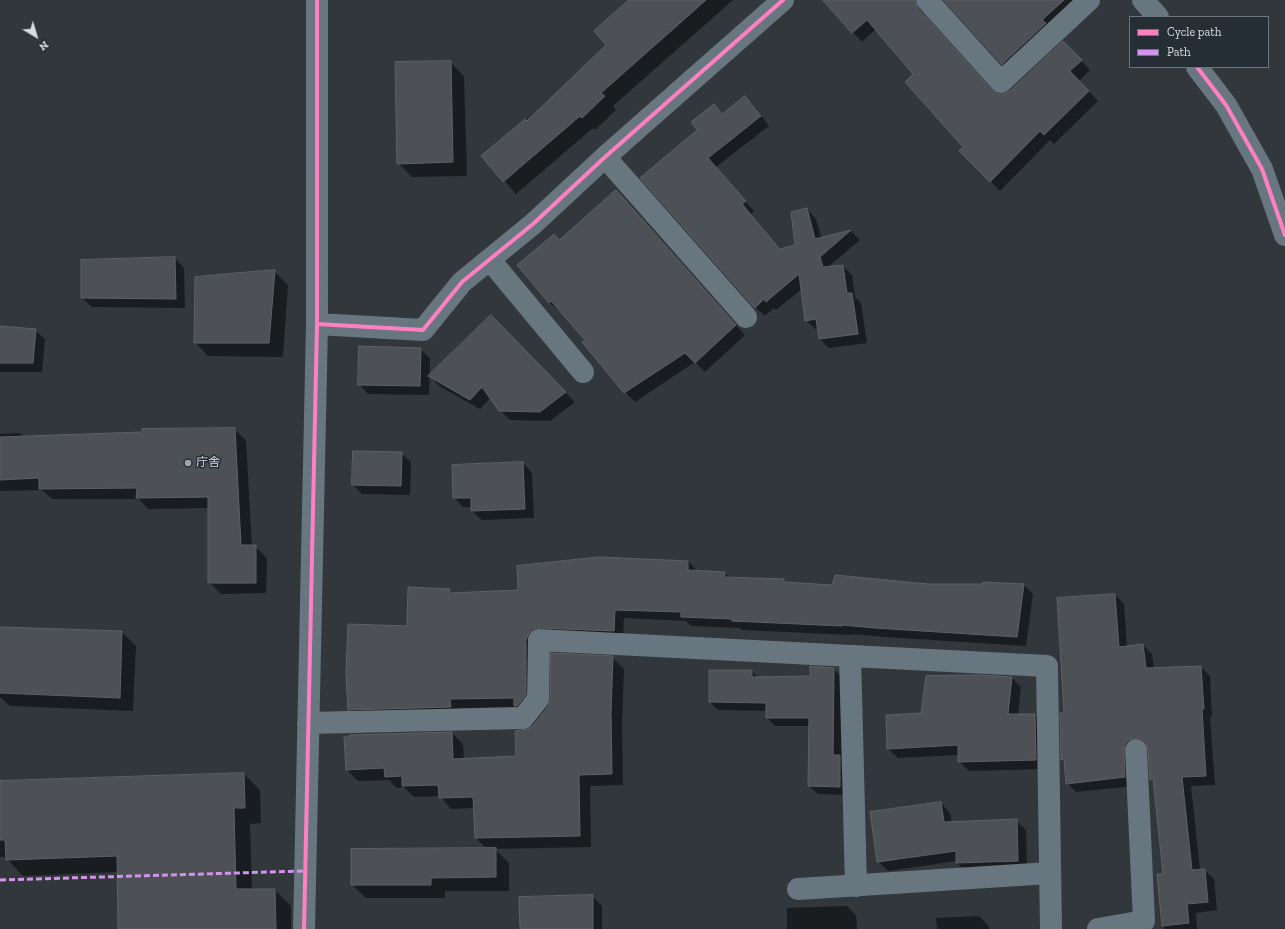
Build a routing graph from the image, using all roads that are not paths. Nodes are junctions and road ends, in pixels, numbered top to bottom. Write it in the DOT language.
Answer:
graph roads {
  1 [pos="317,0"];
  2 [pos="783,0"];
  3 [pos="927,0"];
  4 [pos="1090,0"];
  5 [pos="1143,0"];
  6 [pos="1157,16"];
  7 [pos="1198,68"];
  8 [pos="605,157"];
  9 [pos="1285,235"];
  10 [pos="490,260"];
  11 [pos="746,317"];
  12 [pos="317,324"];
  13 [pos="583,372"];
  14 [pos="850,656"];
  15 [pos="308,723"];
  16 [pos="1136,750"];
  17 [pos="1050,873"];
  18 [pos="856,886"];
  19 [pos="798,889"];
  20 [pos="304,929"];
  21 [pos="1051,929"];
  22 [pos="1098,929"];
  1 -- 12 [label="street"];
  2 -- 8 [label="street"];
  3 -- 4 [label="street"];
  5 -- 6 [label="street"];
  7 -- 9 [label="street"];
  8 -- 10 [label="street"];
  8 -- 11 [label="street"];
  10 -- 12 [label="street"];
  10 -- 13 [label="street"];
  12 -- 15 [label="street"];
  14 -- 15 [label="street"];
  14 -- 17 [label="street"];
  14 -- 18 [label="street"];
  15 -- 20 [label="street"];
  16 -- 22 [label="street"];
  17 -- 18 [label="street"];
  17 -- 21 [label="street"];
  18 -- 19 [label="street"];
}
